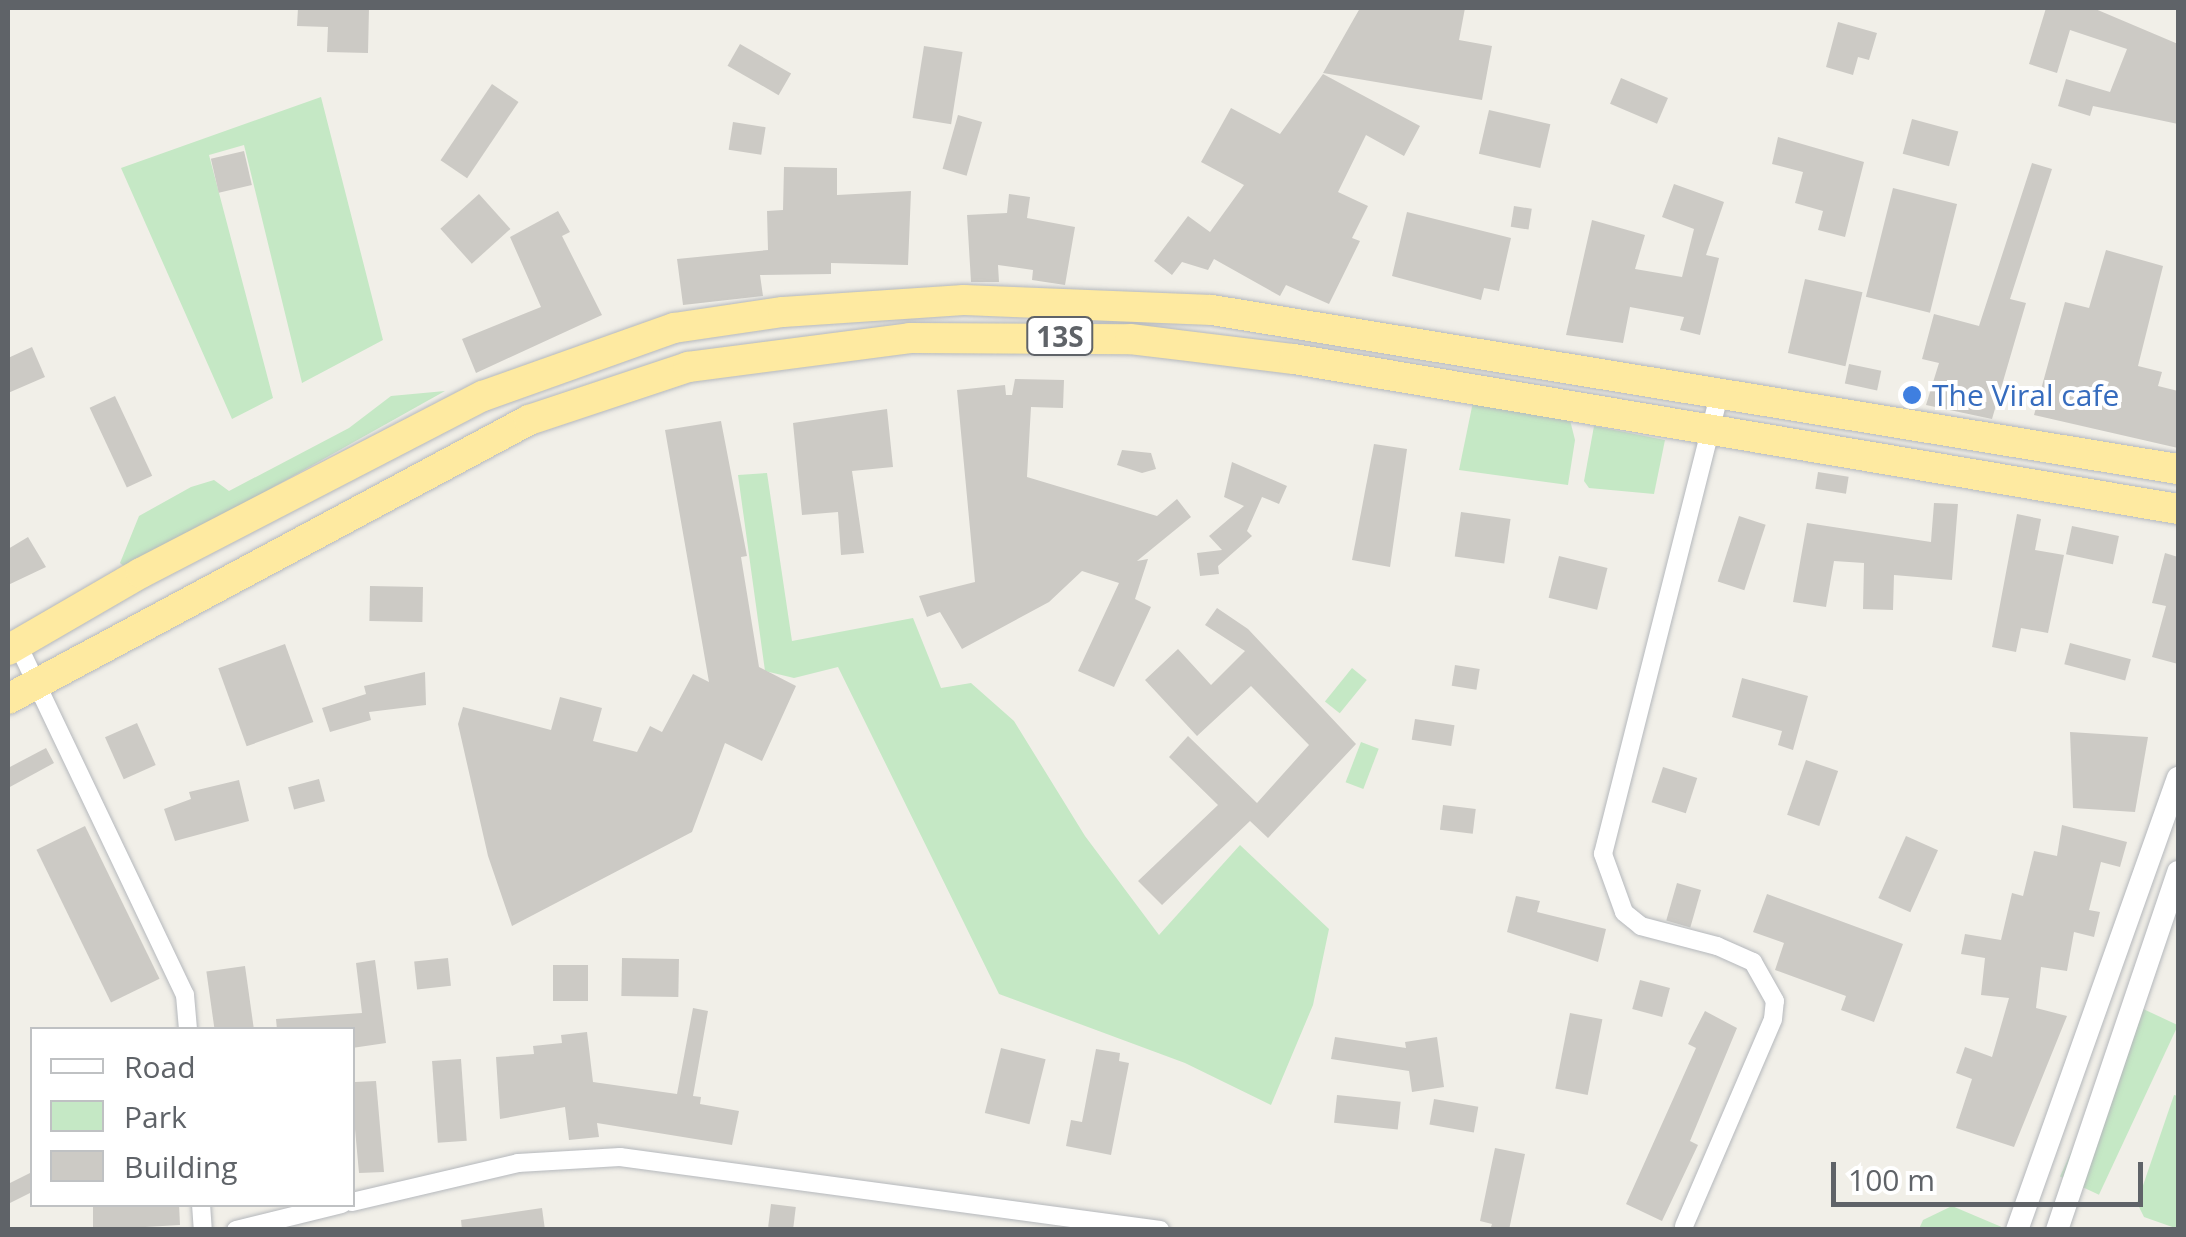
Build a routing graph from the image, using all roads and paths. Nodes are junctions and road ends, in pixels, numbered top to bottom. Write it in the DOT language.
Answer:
graph roads {
  1 [pos="1302,324"];
  2 [pos="1294,359"];
  3 [pos="1720,391"];
  4 [pos="1710,429"];
  5 [pos="2178,469"];
  6 [pos="2178,509"];
  7 [pos="12,647"];
  8 [pos="20,691"];
  9 [pos="2178,778"];
  10 [pos="2178,872"];
  11 [pos="188,1027"];
  12 [pos="355,1201"];
  13 [pos="330,1207"];
  14 [pos="1055,1223"];
  15 [pos="1684,1226"];
  16 [pos="236,1230"];
  17 [pos="1160,1230"];
  18 [pos="2018,1230"];
  19 [pos="2057,1230"];
  1 -- 2 [label="highway"];
  1 -- 3 [label="highway, 13S"];
  1 -- 7 [label="highway, 13S"];
  2 -- 4 [label="highway, 13S"];
  2 -- 8 [label="highway, 13S"];
  3 -- 4 [label="street"];
  3 -- 5 [label="highway, 13S"];
  4 -- 6 [label="highway, 13S"];
  4 -- 15 [label="street"];
  7 -- 8 [label="street"];
  8 -- 11 [label="street"];
  9 -- 18 [label="street"];
  10 -- 19 [label="street"];
  12 -- 14 [label="street"];
  13 -- 16 [label="street"];
  14 -- 17 [label="street"];
}
